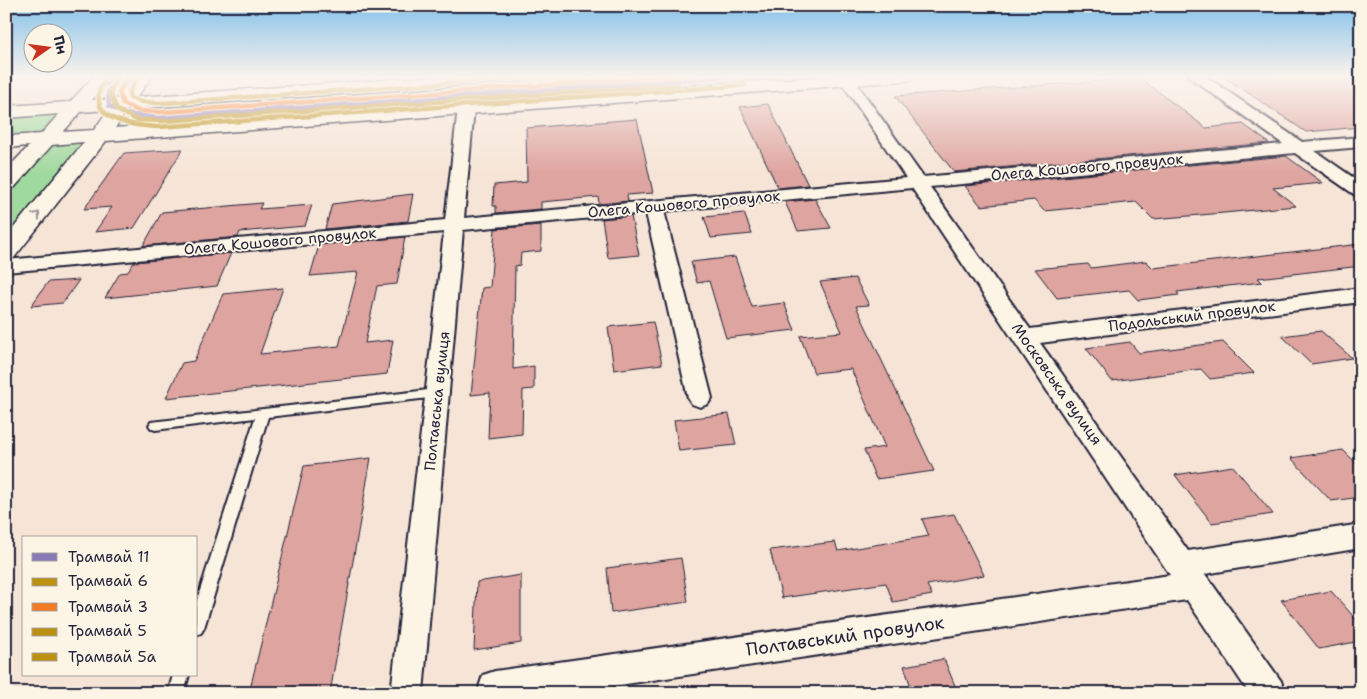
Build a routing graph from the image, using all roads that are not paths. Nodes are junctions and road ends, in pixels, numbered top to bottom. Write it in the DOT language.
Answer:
graph roads {
  1 [pos="466,108"];
  2 [pos="54,109"];
  3 [pos="75,109"];
  4 [pos="118,109"];
  5 [pos="458,109"];
  6 [pos="867,109"];
  7 [pos="1242,109"];
  8 [pos="6,112"];
  9 [pos="100,135"];
  10 [pos="46,139"];
  11 [pos="6,142"];
  12 [pos="1361,142"];
  13 [pos="1298,148"];
  14 [pos="6,183"];
  15 [pos="918,183"];
  16 [pos="1361,191"];
  17 [pos="654,207"];
  18 [pos="454,225"];
  19 [pos="6,253"];
  20 [pos="6,266"];
  21 [pos="1361,295"];
  22 [pos="1024,337"];
  23 [pos="437,393"];
  24 [pos="700,398"];
  25 [pos="263,413"];
  26 [pos="155,425"];
  27 [pos="1361,536"];
  28 [pos="1188,575"];
  29 [pos="198,622"];
  30 [pos="181,676"];
  31 [pos="495,687"];
  32 [pos="176,693"];
  33 [pos="407,693"];
  34 [pos="1269,693"];
  1 -- 18 [label="street, Полтавська вулиця"];
  2 -- 8 [label="street"];
  3 -- 10 [label="street"];
  4 -- 9 [label="street"];
  5 -- 9 [label="street"];
  6 -- 15 [label="street, Московська вулиця"];
  7 -- 13 [label="street"];
  9 -- 10 [label="street"];
  19 -- 9 [label="street, one-way"];
  10 -- 11 [label="street"];
  10 -- 14 [label="street"];
  12 -- 13 [label="street, Олега Кошового провулок"];
  13 -- 15 [label="street, Олега Кошового провулок"];
  13 -- 16 [label="street"];
  15 -- 17 [label="street, Олега Кошового провулок"];
  15 -- 22 [label="street, Московська вулиця"];
  17 -- 18 [label="street, Олега Кошового провулок"];
  17 -- 24 [label="street"];
  18 -- 20 [label="street, Олега Кошового провулок"];
  18 -- 23 [label="street, Полтавська вулиця"];
  21 -- 22 [label="street, Подольський провулок"];
  22 -- 28 [label="street, Московська вулиця"];
  23 -- 25 [label="lane"];
  23 -- 33 [label="street, Полтавська вулиця"];
  25 -- 26 [label="lane"];
  25 -- 29 [label="lane"];
  27 -- 28 [label="street, Полтавський провулок"];
  28 -- 31 [label="street, Полтавський провулок"];
  28 -- 34 [label="street, Московська вулиця"];
  30 -- 32 [label="lane"];
}
